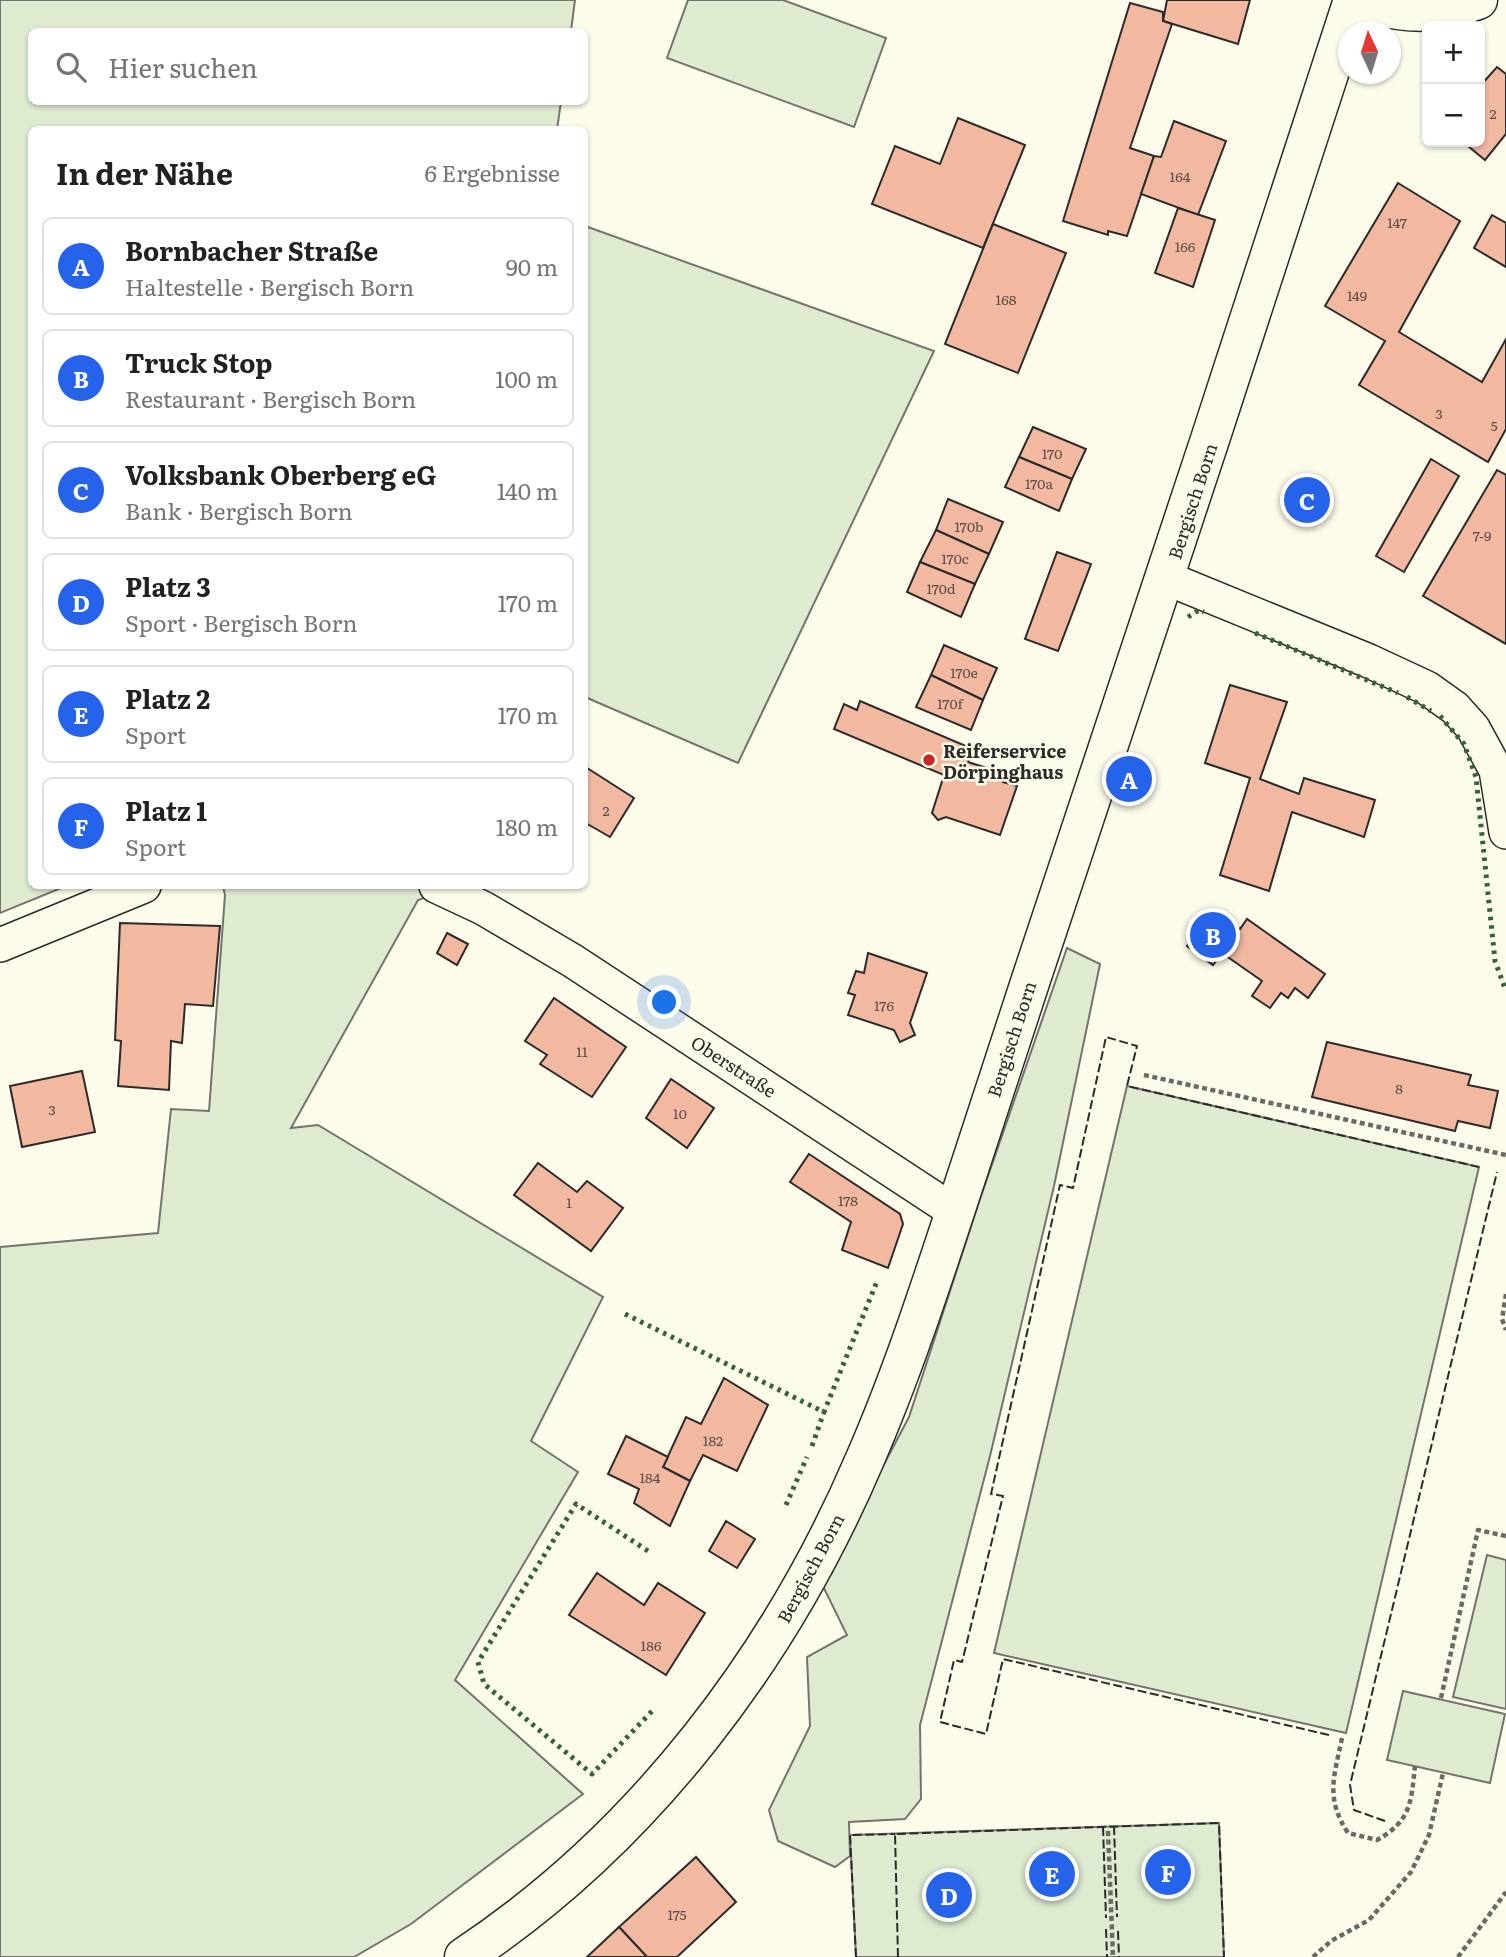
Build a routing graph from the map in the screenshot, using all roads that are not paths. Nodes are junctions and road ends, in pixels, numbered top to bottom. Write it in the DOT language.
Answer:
graph roads {
  1 [pos="1354,0"];
  2 [pos="1478,0"];
  3 [pos="1166,578"];
  4 [pos="1506,832"];
  5 [pos="137,889"];
  6 [pos="442,889"];
  7 [pos="0,945"];
  8 [pos="955,1212"];
  9 [pos="464,1957"];
  1 -- 2 [label="main road"];
  1 -- 3 [label="main road, Bergisch Born"];
  3 -- 4 [label="street"];
  3 -- 8 [label="main road, Bergisch Born"];
  5 -- 7 [label="street"];
  6 -- 8 [label="street, Oberstraße"];
  8 -- 9 [label="main road, Bergisch Born"];
}
